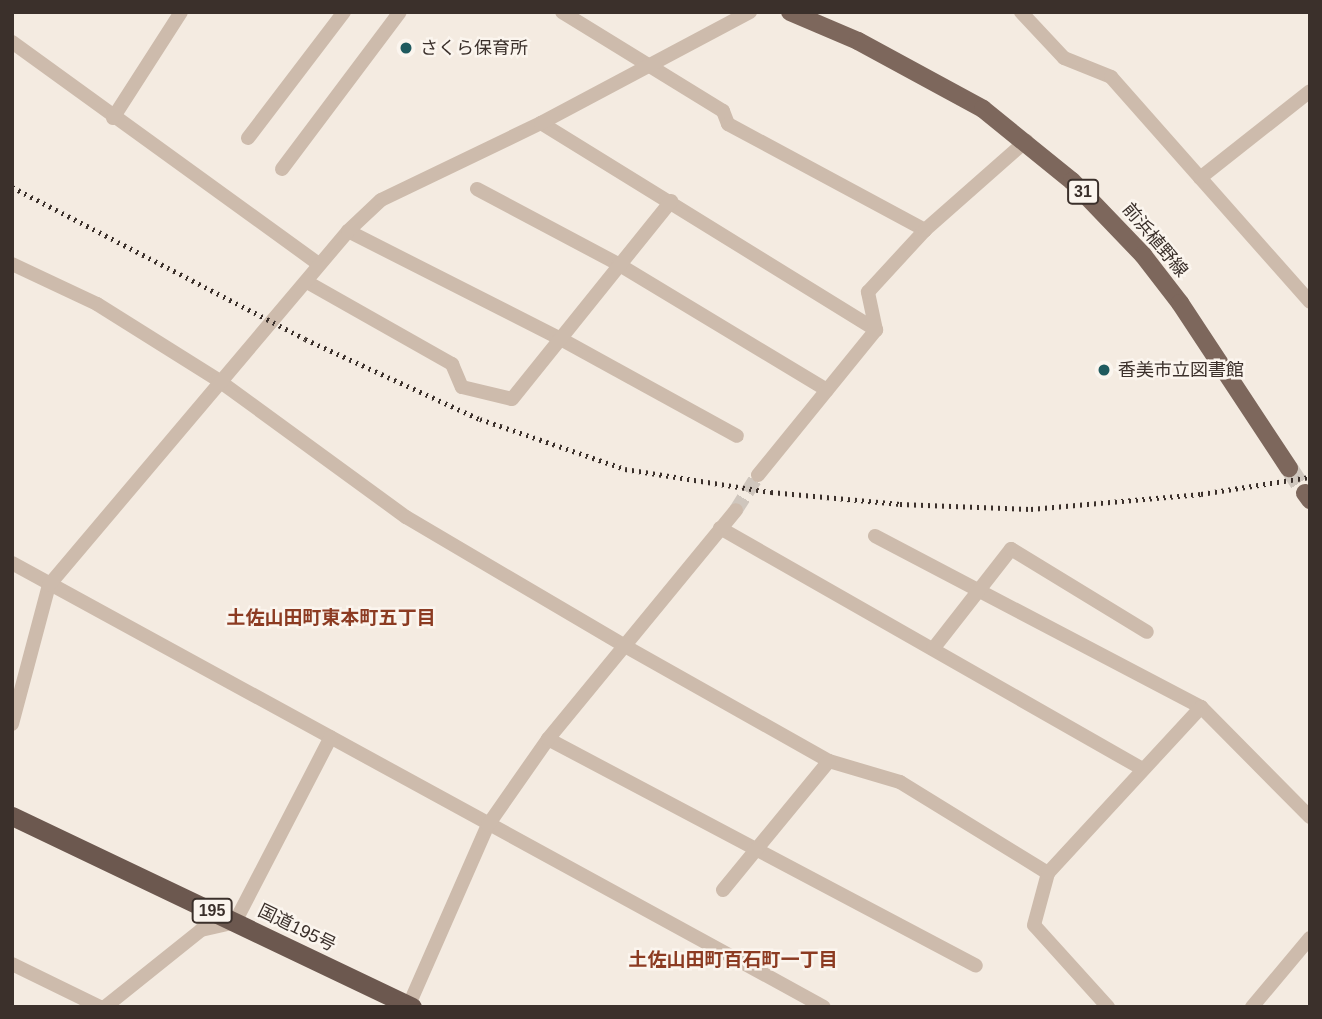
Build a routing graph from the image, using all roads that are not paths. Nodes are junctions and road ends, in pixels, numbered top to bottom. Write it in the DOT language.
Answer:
graph roads {
  1 [pos="181,12"];
  2 [pos="344,12"];
  3 [pos="400,12"];
  4 [pos="562,12"];
  5 [pos="750,12"];
  6 [pos="790,12"];
  7 [pos="1021,12"];
  8 [pos="12,41"];
  9 [pos="645,65"];
  10 [pos="1310,91"];
  11 [pos="113,118"];
  12 [pos="541,123"];
  13 [pos="248,138"];
  14 [pos="1026,141"];
  15 [pos="282,169"];
  16 [pos="1200,178"];
  17 [pos="477,189"];
  18 [pos="671,201"];
  19 [pos="925,230"];
  20 [pos="348,231"];
  21 [pos="12,264"];
  22 [pos="319,264"];
  23 [pos="618,264"];
  24 [pos="307,282"];
  25 [pos="1310,302"];
  26 [pos="876,330"];
  27 [pos="559,338"];
  28 [pos="218,380"];
  29 [pos="827,390"];
  30 [pos="737,436"];
  31 [pos="1289,468"];
  32 [pos="758,475"];
  33 [pos="736,510"];
  34 [pos="720,528"];
  35 [pos="875,536"];
  36 [pos="12,563"];
  37 [pos="49,585"];
  38 [pos="979,590"];
  39 [pos="1147,632"];
  40 [pos="623,645"];
  41 [pos="933,649"];
  42 [pos="1201,707"];
  43 [pos="12,724"];
  44 [pos="331,737"];
  45 [pos="548,739"];
  46 [pos="829,761"];
  47 [pos="1143,769"];
  48 [pos="12,816"];
  49 [pos="1310,817"];
  50 [pos="488,825"];
  51 [pos="755,850"];
  52 [pos="1048,873"];
  53 [pos="723,890"];
  54 [pos="235,922"];
  55 [pos="1310,938"];
  56 [pos="12,964"];
  57 [pos="976,966"];
  58 [pos="410,1006"];
  59 [pos="102,1007"];
  60 [pos="824,1007"];
  61 [pos="1108,1007"];
  62 [pos="1252,1007"];
  1 -- 11 [label="street"];
  2 -- 13 [label="street"];
  3 -- 15 [label="street"];
  4 -- 9 [label="street"];
  5 -- 9 [label="street"];
  6 -- 14 [label="main road, 前浜植野線 / 31"];
  7 -- 16 [label="street"];
  8 -- 11 [label="street"];
  9 -- 12 [label="street"];
  9 -- 19 [label="street"];
  10 -- 16 [label="street"];
  11 -- 22 [label="street"];
  12 -- 18 [label="street"];
  12 -- 20 [label="street"];
  14 -- 19 [label="street"];
  14 -- 31 [label="main road, 前浜植野線 / 31"];
  16 -- 25 [label="street"];
  17 -- 23 [label="street"];
  18 -- 23 [label="street"];
  18 -- 26 [label="street"];
  19 -- 26 [label="street"];
  20 -- 22 [label="street"];
  20 -- 27 [label="street"];
  21 -- 28 [label="street"];
  22 -- 24 [label="street"];
  23 -- 27 [label="street"];
  23 -- 29 [label="street"];
  24 -- 27 [label="street"];
  24 -- 28 [label="street"];
  26 -- 29 [label="street"];
  27 -- 30 [label="street"];
  28 -- 37 [label="street"];
  28 -- 40 [label="street"];
  29 -- 32 [label="street"];
  33 -- 34 [label="street"];
  34 -- 40 [label="street"];
  34 -- 41 [label="street"];
  35 -- 38 [label="street"];
  36 -- 37 [label="street"];
  37 -- 43 [label="street"];
  37 -- 44 [label="street"];
  38 -- 39 [label="street"];
  38 -- 41 [label="street"];
  38 -- 42 [label="street"];
  40 -- 45 [label="street"];
  40 -- 46 [label="street"];
  41 -- 47 [label="street"];
  42 -- 47 [label="street"];
  42 -- 49 [label="street"];
  44 -- 50 [label="street"];
  44 -- 54 [label="street"];
  45 -- 50 [label="street"];
  45 -- 51 [label="street"];
  46 -- 51 [label="street"];
  46 -- 52 [label="street"];
  47 -- 52 [label="street"];
  48 -- 54 [label="highway, 国道195号 / 195"];
  50 -- 58 [label="street"];
  50 -- 60 [label="street"];
  51 -- 53 [label="street"];
  51 -- 57 [label="street"];
  52 -- 61 [label="street"];
  54 -- 58 [label="highway, 国道195号 / 195"];
  54 -- 59 [label="street"];
  55 -- 62 [label="street"];
  56 -- 59 [label="street"];
}
